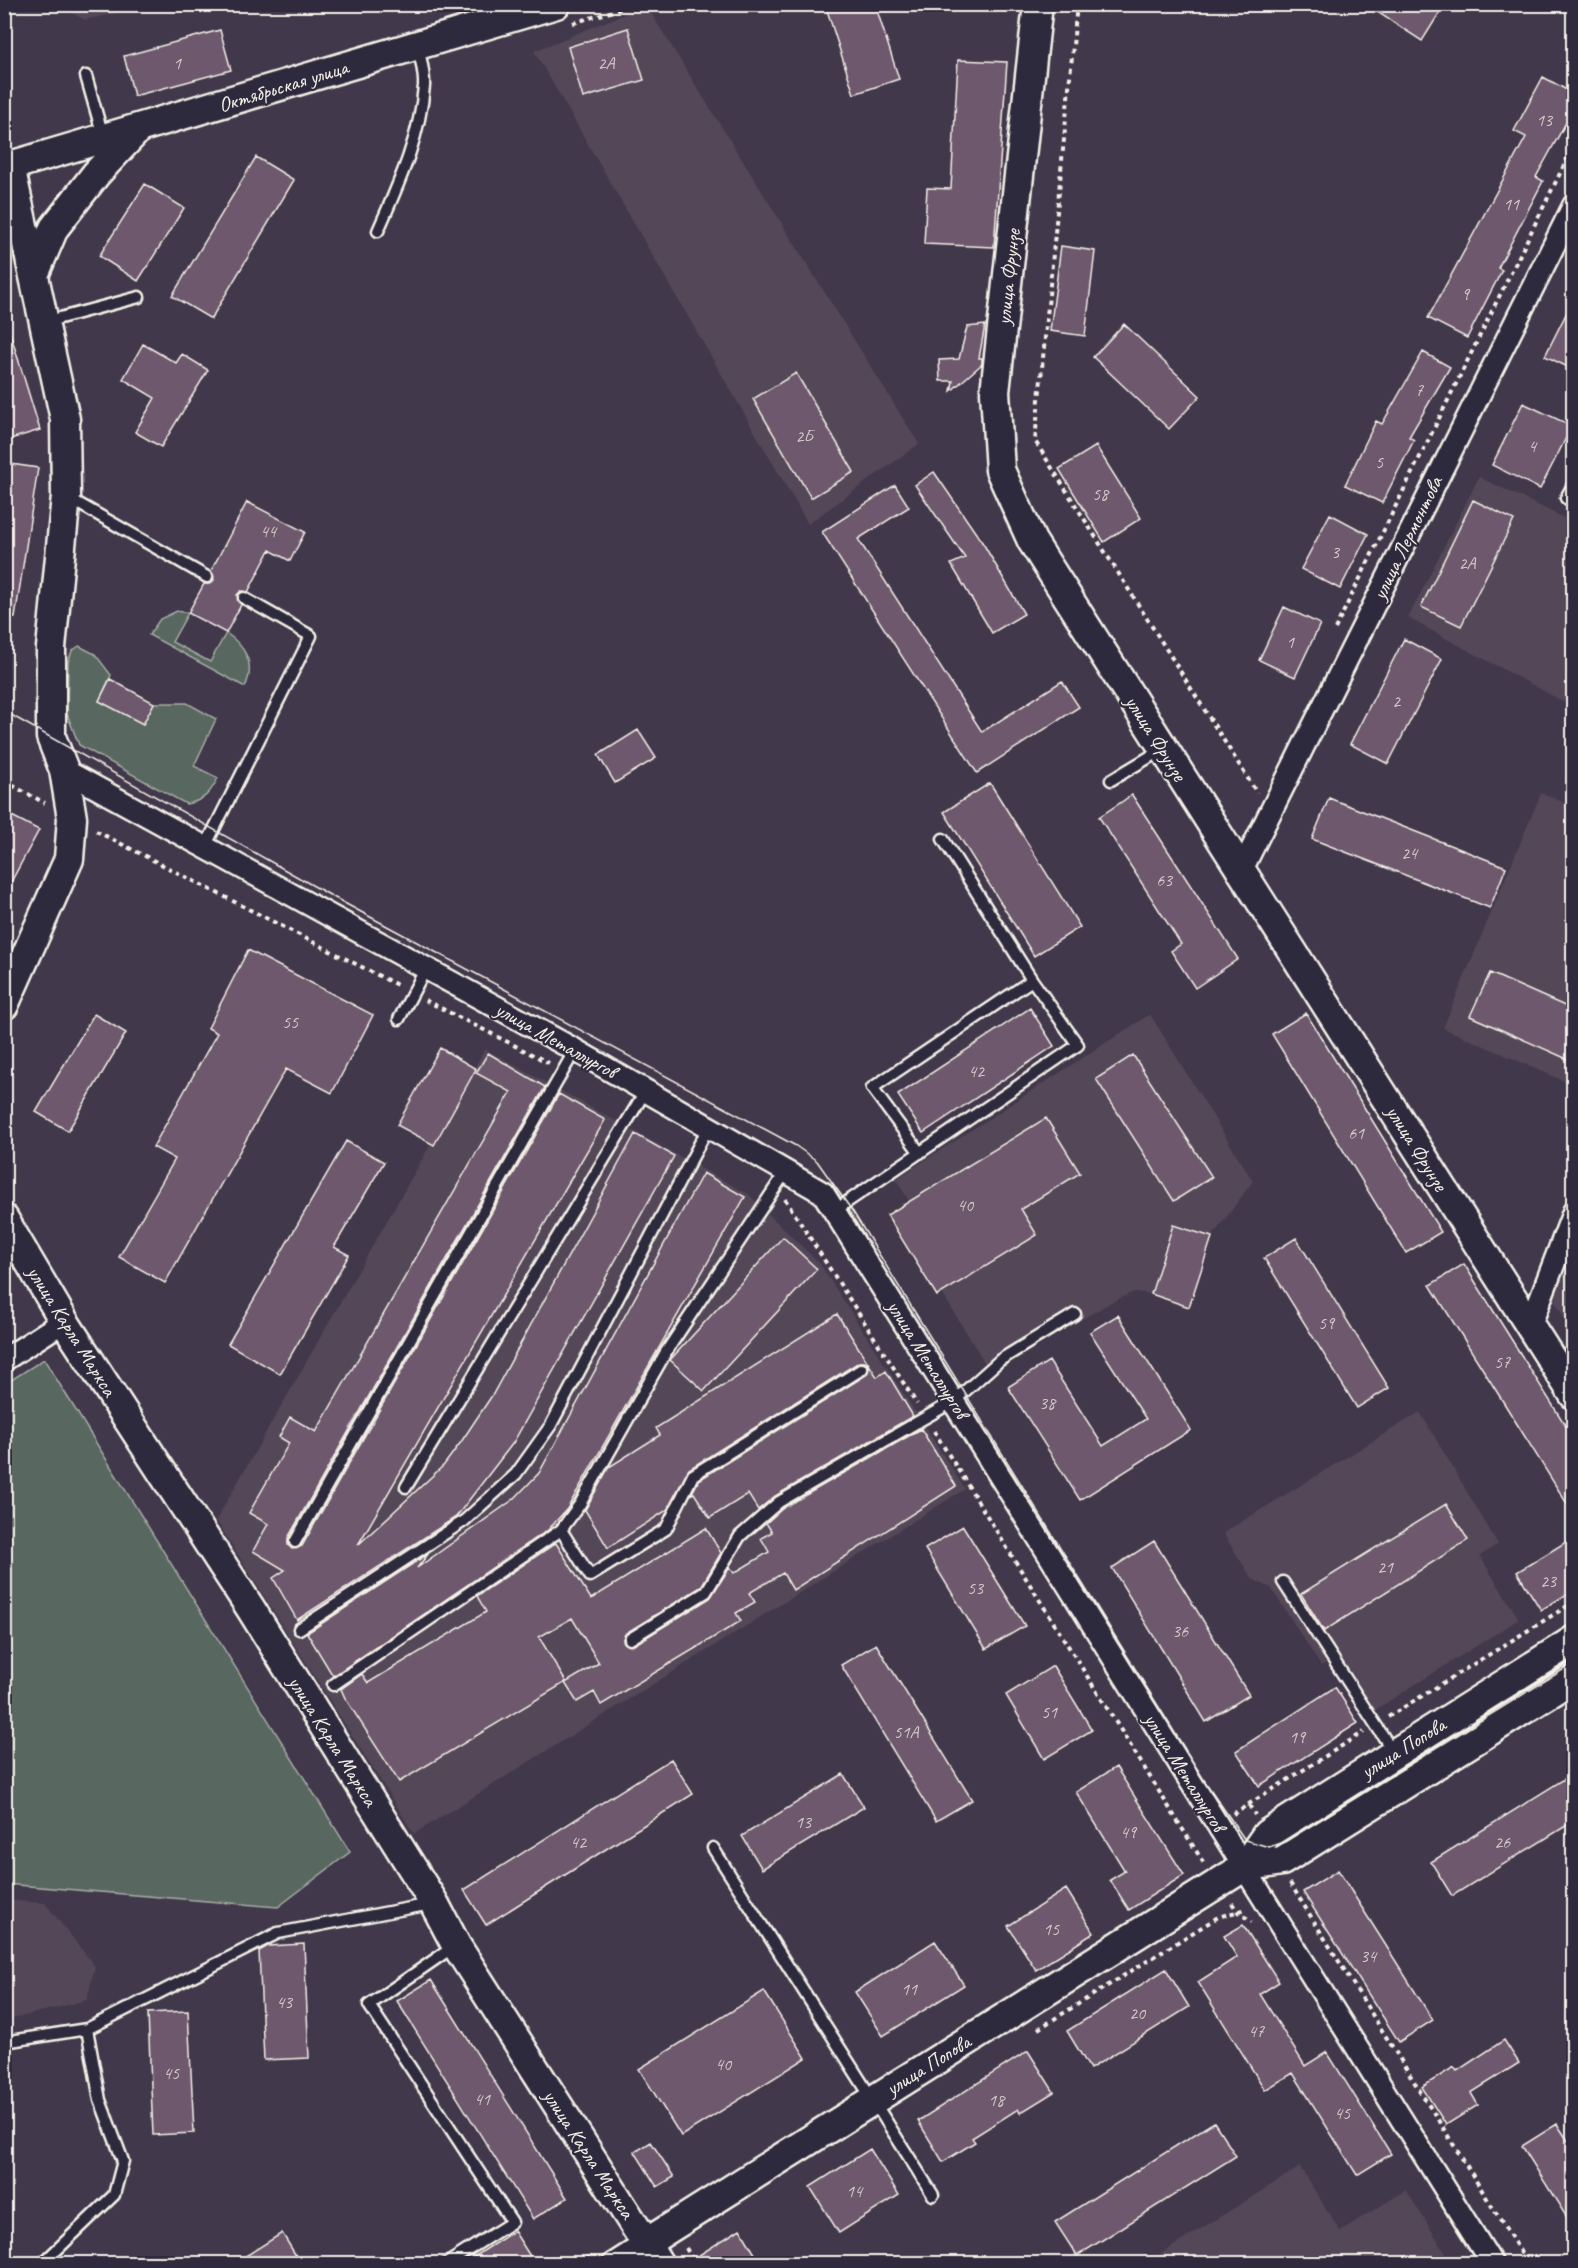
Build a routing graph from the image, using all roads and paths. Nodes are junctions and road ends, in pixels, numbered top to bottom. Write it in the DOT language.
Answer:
graph roads {
  1 [pos="556,4"];
  2 [pos="1038,4"];
  3 [pos="1077,4"];
  4 [pos="418,45"];
  5 [pos="86,76"];
  6 [pos="140,127"];
  7 [pos="104,138"];
  8 [pos="1574,145"];
  9 [pos="7,167"];
  10 [pos="1574,205"];
  11 [pos="378,231"];
  12 [pos="34,275"];
  13 [pos="139,297"];
  14 [pos="44,322"];
  15 [pos="1574,483"];
  16 [pos="66,496"];
  17 [pos="1574,502"];
  18 [pos="207,577"];
  19 [pos="244,598"];
  20 [pos="1330,640"];
  21 [pos="1163,749"];
  22 [pos="64,770"];
  23 [pos="1111,780"];
  24 [pos="1261,780"];
  25 [pos="4,781"];
  26 [pos="1256,791"];
  27 [pos="1270,814"];
  28 [pos="72,818"];
  29 [pos="943,839"];
  30 [pos="205,847"];
  31 [pos="1241,871"];
  32 [pos="426,968"];
  33 [pos="1032,980"];
  34 [pos="412,993"];
  35 [pos="4,1005"];
  36 [pos="399,1019"];
  37 [pos="575,1050"];
  38 [pos="563,1071"];
  39 [pos="646,1090"];
  40 [pos="709,1125"];
  41 [pos="920,1153"];
  42 [pos="782,1177"];
  43 [pos="835,1211"];
  44 [pos="1574,1211"];
  45 [pos="4,1220"];
  46 [pos="1075,1314"];
  47 [pos="64,1321"];
  48 [pos="1530,1326"];
  49 [pos="4,1360"];
  50 [pos="862,1368"];
  51 [pos="1574,1395"];
  52 [pos="954,1401"];
  53 [pos="926,1417"];
  54 [pos="406,1487"];
  55 [pos="561,1530"];
  56 [pos="295,1542"];
  57 [pos="1283,1582"];
  58 [pos="299,1629"];
  59 [pos="630,1639"];
  60 [pos="1574,1641"];
  61 [pos="1574,1678"];
  62 [pos="333,1685"];
  63 [pos="1394,1754"];
  64 [pos="1249,1805"];
  65 [pos="1266,1834"];
  66 [pos="713,1848"];
  67 [pos="1244,1867"];
  68 [pos="1292,1875"];
  69 [pos="1218,1884"];
  70 [pos="1266,1902"];
  71 [pos="434,1903"];
  72 [pos="1238,1912"];
  73 [pos="1255,1923"];
  74 [pos="456,1946"];
  75 [pos="87,2029"];
  76 [pos="1034,2032"];
  77 [pos="4,2042"];
  78 [pos="871,2101"];
  79 [pos="933,2195"];
  80 [pos="695,2242"];
  81 [pos="686,2248"];
  82 [pos="660,2253"];
  83 [pos="42,2264"];
  84 [pos="446,2264"];
  85 [pos="613,2264"];
  86 [pos="695,2264"];
  87 [pos="1492,2264"];
  88 [pos="1528,2264"];
  1 -- 4 [label="street, Октябрьская улица"];
  2 -- 21 [label="street, улица Фрунзе"];
  3 -- 26 [label="path"];
  4 -- 6 [label="street, Октябрьская улица"];
  4 -- 11 [label="lane"];
  5 -- 7 [label="lane"];
  6 -- 7 [label="street, Октябрьская улица"];
  6 -- 12 [label="street"];
  7 -- 9 [label="street, Октябрьская улица"];
  8 -- 20 [label="path"];
  9 -- 12 [label="street"];
  10 -- 27 [label="street, улица Лермонтова"];
  12 -- 14 [label="street"];
  13 -- 14 [label="lane"];
  14 -- 16 [label="street"];
  15 -- 17 [label="lane"];
  16 -- 18 [label="lane"];
  16 -- 22 [label="street"];
  19 -- 30 [label="lane"];
  21 -- 23 [label="lane"];
  21 -- 31 [label="street, улица Фрунзе"];
  22 -- 28 [label="street"];
  22 -- 30 [label="street, улица Металлургов"];
  24 -- 26 [label="path"];
  25 -- 28 [label="path"];
  26 -- 27 [label="path"];
  27 -- 31 [label="street, улица Лермонтова"];
  28 -- 34 [label="path"];
  28 -- 35 [label="street"];
  29 -- 33 [label="lane"];
  30 -- 32 [label="street, улица Металлургов"];
  31 -- 48 [label="street, улица Фрунзе"];
  32 -- 34 [label="lane"];
  32 -- 37 [label="street, улица Металлургов"];
  33 -- 41 [label="lane"];
  33 -- 41 [label="lane"];
  34 -- 36 [label="lane"];
  34 -- 38 [label="path"];
  37 -- 38 [label="lane"];
  37 -- 39 [label="street, улица Металлургов"];
  38 -- 56 [label="lane"];
  39 -- 40 [label="street, улица Металлургов"];
  39 -- 54 [label="lane"];
  40 -- 42 [label="street, улица Металлургов"];
  40 -- 58 [label="lane"];
  41 -- 43 [label="lane"];
  42 -- 43 [label="street, улица Металлургов"];
  42 -- 53 [label="path"];
  42 -- 55 [label="lane"];
  43 -- 52 [label="street, улица Металлургов"];
  44 -- 48 [label="street"];
  45 -- 47 [label="street, улица Карла Маркса"];
  46 -- 52 [label="lane"];
  47 -- 49 [label="street"];
  47 -- 71 [label="street, улица Карла Маркса"];
  48 -- 51 [label="street, улица Фрунзе"];
  50 -- 55 [label="lane"];
  52 -- 53 [label="lane"];
  52 -- 67 [label="street, улица Металлургов"];
  53 -- 59 [label="lane"];
  53 -- 69 [label="path"];
  55 -- 62 [label="lane"];
  57 -- 63 [label="lane"];
  60 -- 63 [label="street, улица Попова"];
  61 -- 68 [label="street, улица Попова"];
  63 -- 65 [label="street, улица Попова"];
  64 -- 65 [label="path"];
  65 -- 67 [label="street, улица Попова"];
  66 -- 78 [label="lane"];
  67 -- 68 [label="street, улица Попова"];
  67 -- 69 [label="street, улица Попова"];
  67 -- 70 [label="street, улица Металлургов"];
  68 -- 70 [label="path"];
  68 -- 88 [label="path"];
  69 -- 72 [label="path"];
  69 -- 78 [label="street, улица Попова"];
  70 -- 72 [label="path"];
  70 -- 87 [label="street, улица Металлургов"];
  71 -- 74 [label="street, улица Карла Маркса"];
  71 -- 75 [label="lane"];
  72 -- 73 [label="path"];
  72 -- 76 [label="path"];
  74 -- 82 [label="street, улица Карла Маркса"];
  74 -- 84 [label="lane"];
  75 -- 77 [label="lane"];
  75 -- 83 [label="lane"];
  78 -- 79 [label="lane"];
  78 -- 82 [label="street, улица Попова"];
  80 -- 81 [label="path"];
  81 -- 82 [label="path"];
  81 -- 86 [label="path"];
  82 -- 85 [label="street, улица Попова"];
}
